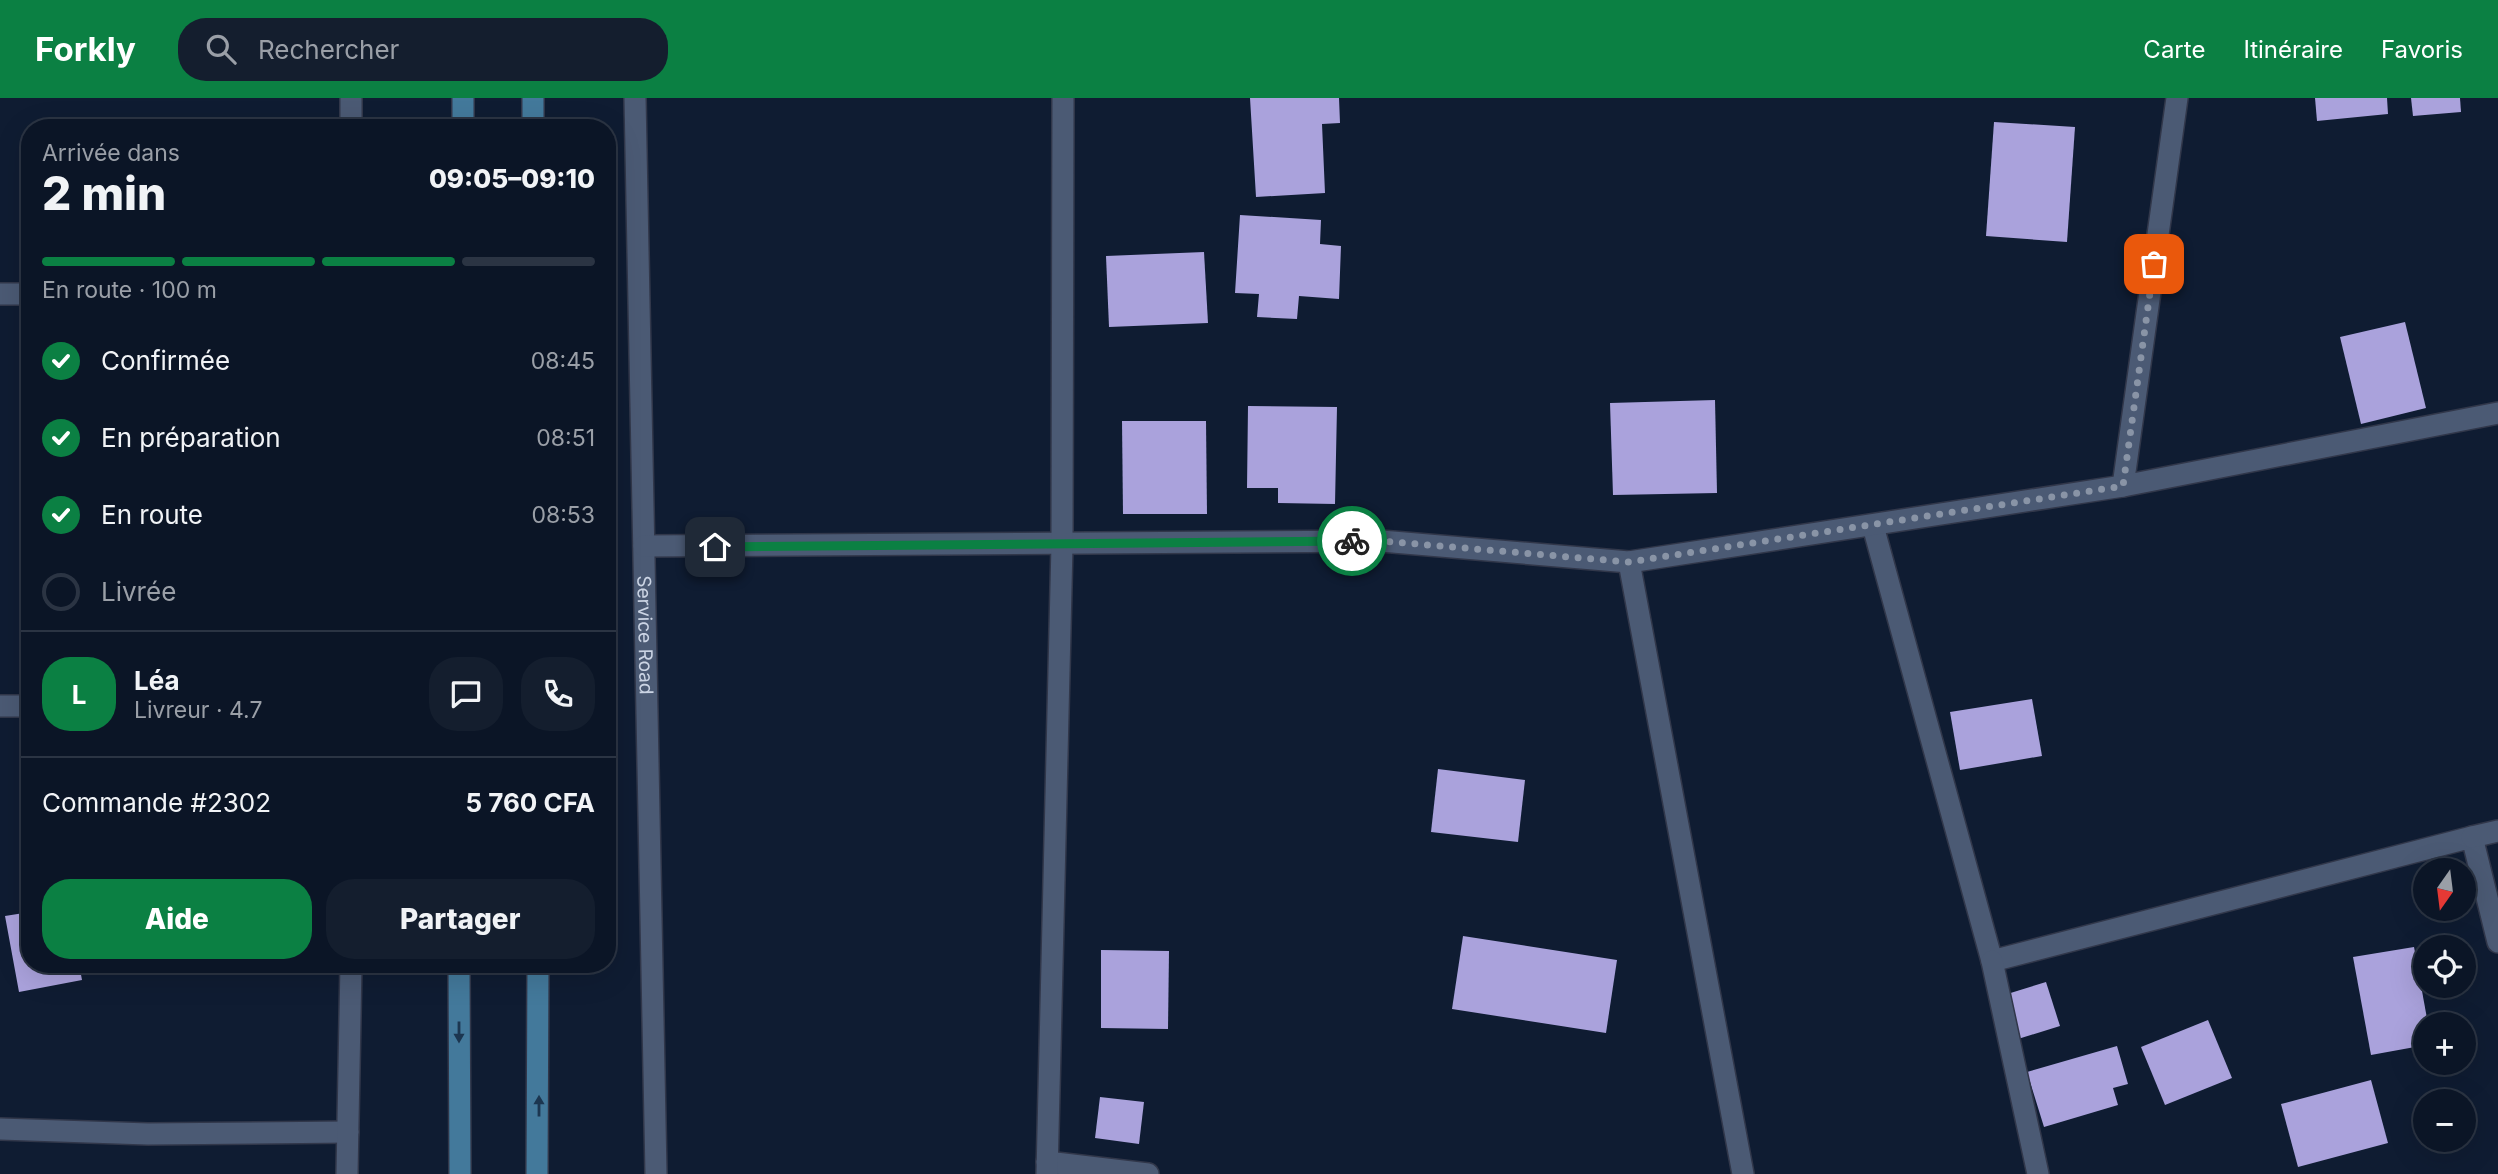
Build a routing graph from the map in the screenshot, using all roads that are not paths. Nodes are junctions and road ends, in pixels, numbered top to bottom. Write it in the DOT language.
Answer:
graph roads {
  1 [pos="351,98"];
  2 [pos="463,98"];
  3 [pos="533,98"];
  4 [pos="635,98"];
  5 [pos="1063,98"];
  6 [pos="2177,98"];
  7 [pos="351,119"];
  8 [pos="463,119"];
  9 [pos="533,119"];
  10 [pos="0,294"];
  11 [pos="21,294"];
  12 [pos="2498,413"];
  13 [pos="2123,486"];
  14 [pos="1873,526"];
  15 [pos="1062,545"];
  16 [pos="644,547"];
  17 [pos="1629,562"];
  18 [pos="0,706"];
  19 [pos="21,706"];
  20 [pos="2498,831"];
  21 [pos="2472,837"];
  22 [pos="2498,942"];
  23 [pos="1993,961"];
  24 [pos="351,973"];
  25 [pos="459,973"];
  26 [pos="538,973"];
  27 [pos="0,1129"];
  28 [pos="348,1132"];
  29 [pos="1047,1168"];
  30 [pos="1740,1172"];
  31 [pos="348,1174"];
  32 [pos="460,1174"];
  33 [pos="537,1174"];
  34 [pos="656,1174"];
  35 [pos="1148,1174"];
  36 [pos="2038,1174"];
  1 -- 7 [label="street"];
  2 -- 8 [label="main road"];
  3 -- 9 [label="main road"];
  4 -- 16 [label="street, Service Road"];
  5 -- 15 [label="street"];
  6 -- 13 [label="street"];
  10 -- 11 [label="street"];
  12 -- 13 [label="street"];
  13 -- 14 [label="street"];
  14 -- 17 [label="street"];
  14 -- 23 [label="street"];
  15 -- 16 [label="street"];
  15 -- 17 [label="street"];
  15 -- 29 [label="street"];
  16 -- 34 [label="street, Service Road"];
  17 -- 30 [label="street"];
  18 -- 19 [label="street"];
  20 -- 21 [label="street"];
  21 -- 22 [label="street"];
  21 -- 23 [label="street"];
  23 -- 36 [label="street"];
  24 -- 28 [label="street"];
  25 -- 32 [label="main road, one-way"];
  33 -- 26 [label="main road, one-way"];
  27 -- 28 [label="street"];
  28 -- 31 [label="street"];
  29 -- 35 [label="street"];
}
